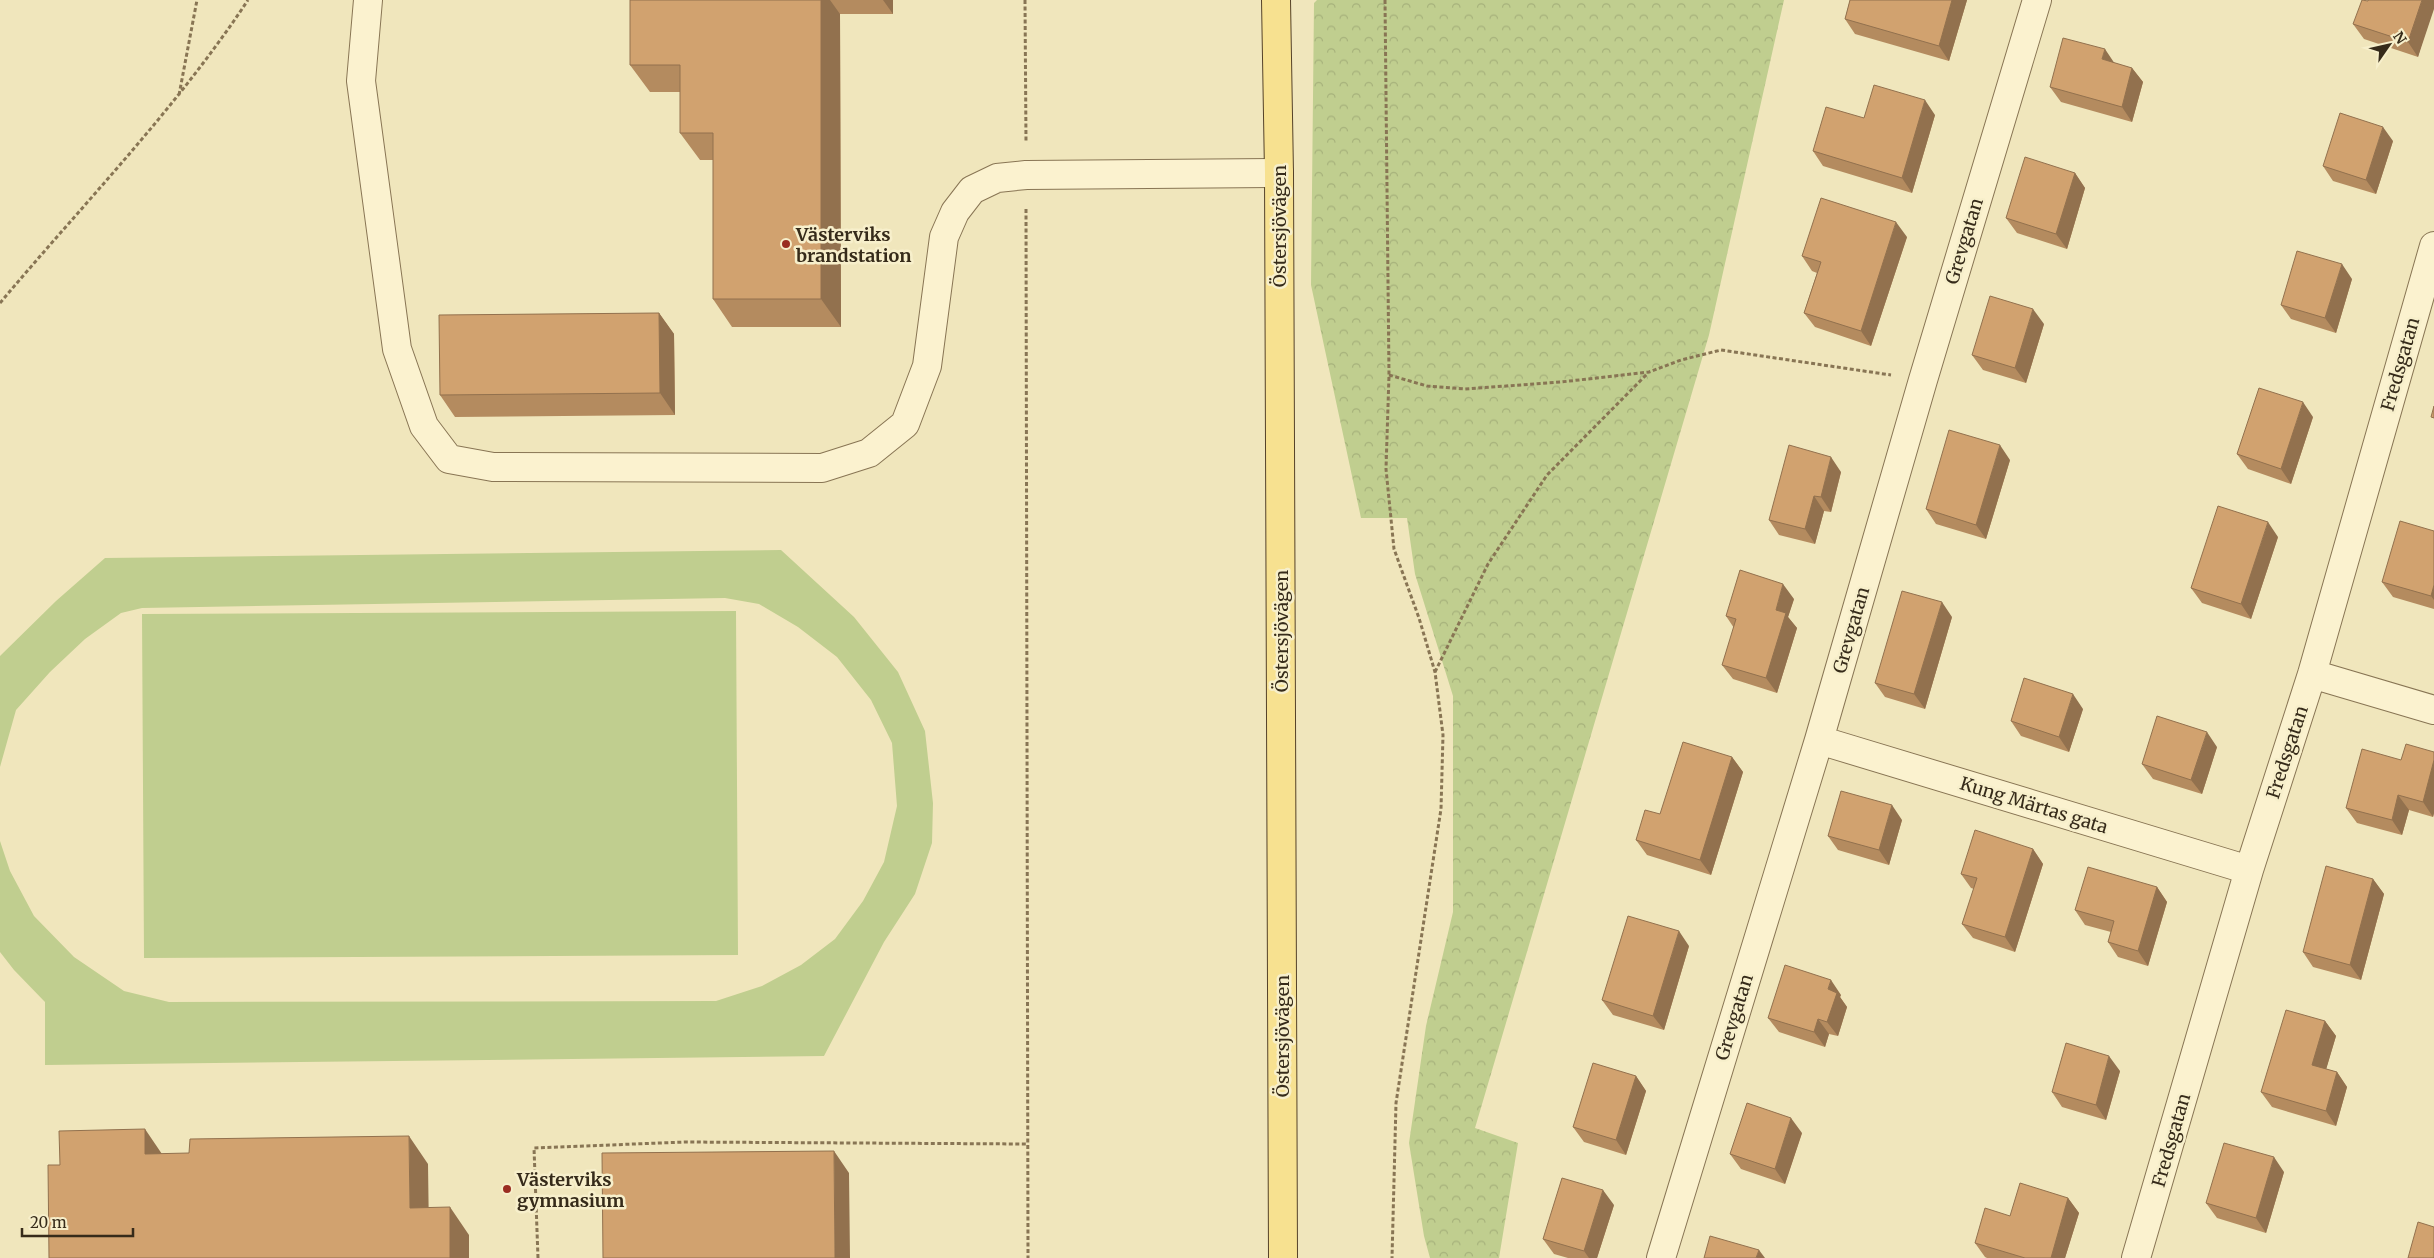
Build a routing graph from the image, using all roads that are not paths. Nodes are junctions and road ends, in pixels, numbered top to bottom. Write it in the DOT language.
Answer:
graph roads {
  1 [pos="368,0"];
  2 [pos="2037,0"];
  3 [pos="1277,1"];
  4 [pos="1279,173"];
  5 [pos="2434,246"];
  6 [pos="2312,674"];
  7 [pos="2434,710"];
  8 [pos="1819,740"];
  9 [pos="2249,870"];
  10 [pos="1283,1258"];
  11 [pos="1660,1258"];
  12 [pos="2136,1258"];
  1 -- 4 [label="street"];
  2 -- 8 [label="street, Grevgatan"];
  3 -- 4 [label="main road, Östersjövägen"];
  4 -- 10 [label="main road, Östersjövägen"];
  5 -- 6 [label="street, Fredsgatan"];
  6 -- 7 [label="street"];
  6 -- 9 [label="street, Fredsgatan"];
  8 -- 9 [label="street, Kung Märtas gata"];
  8 -- 11 [label="street, Grevgatan"];
  9 -- 12 [label="street, Fredsgatan"];
}
